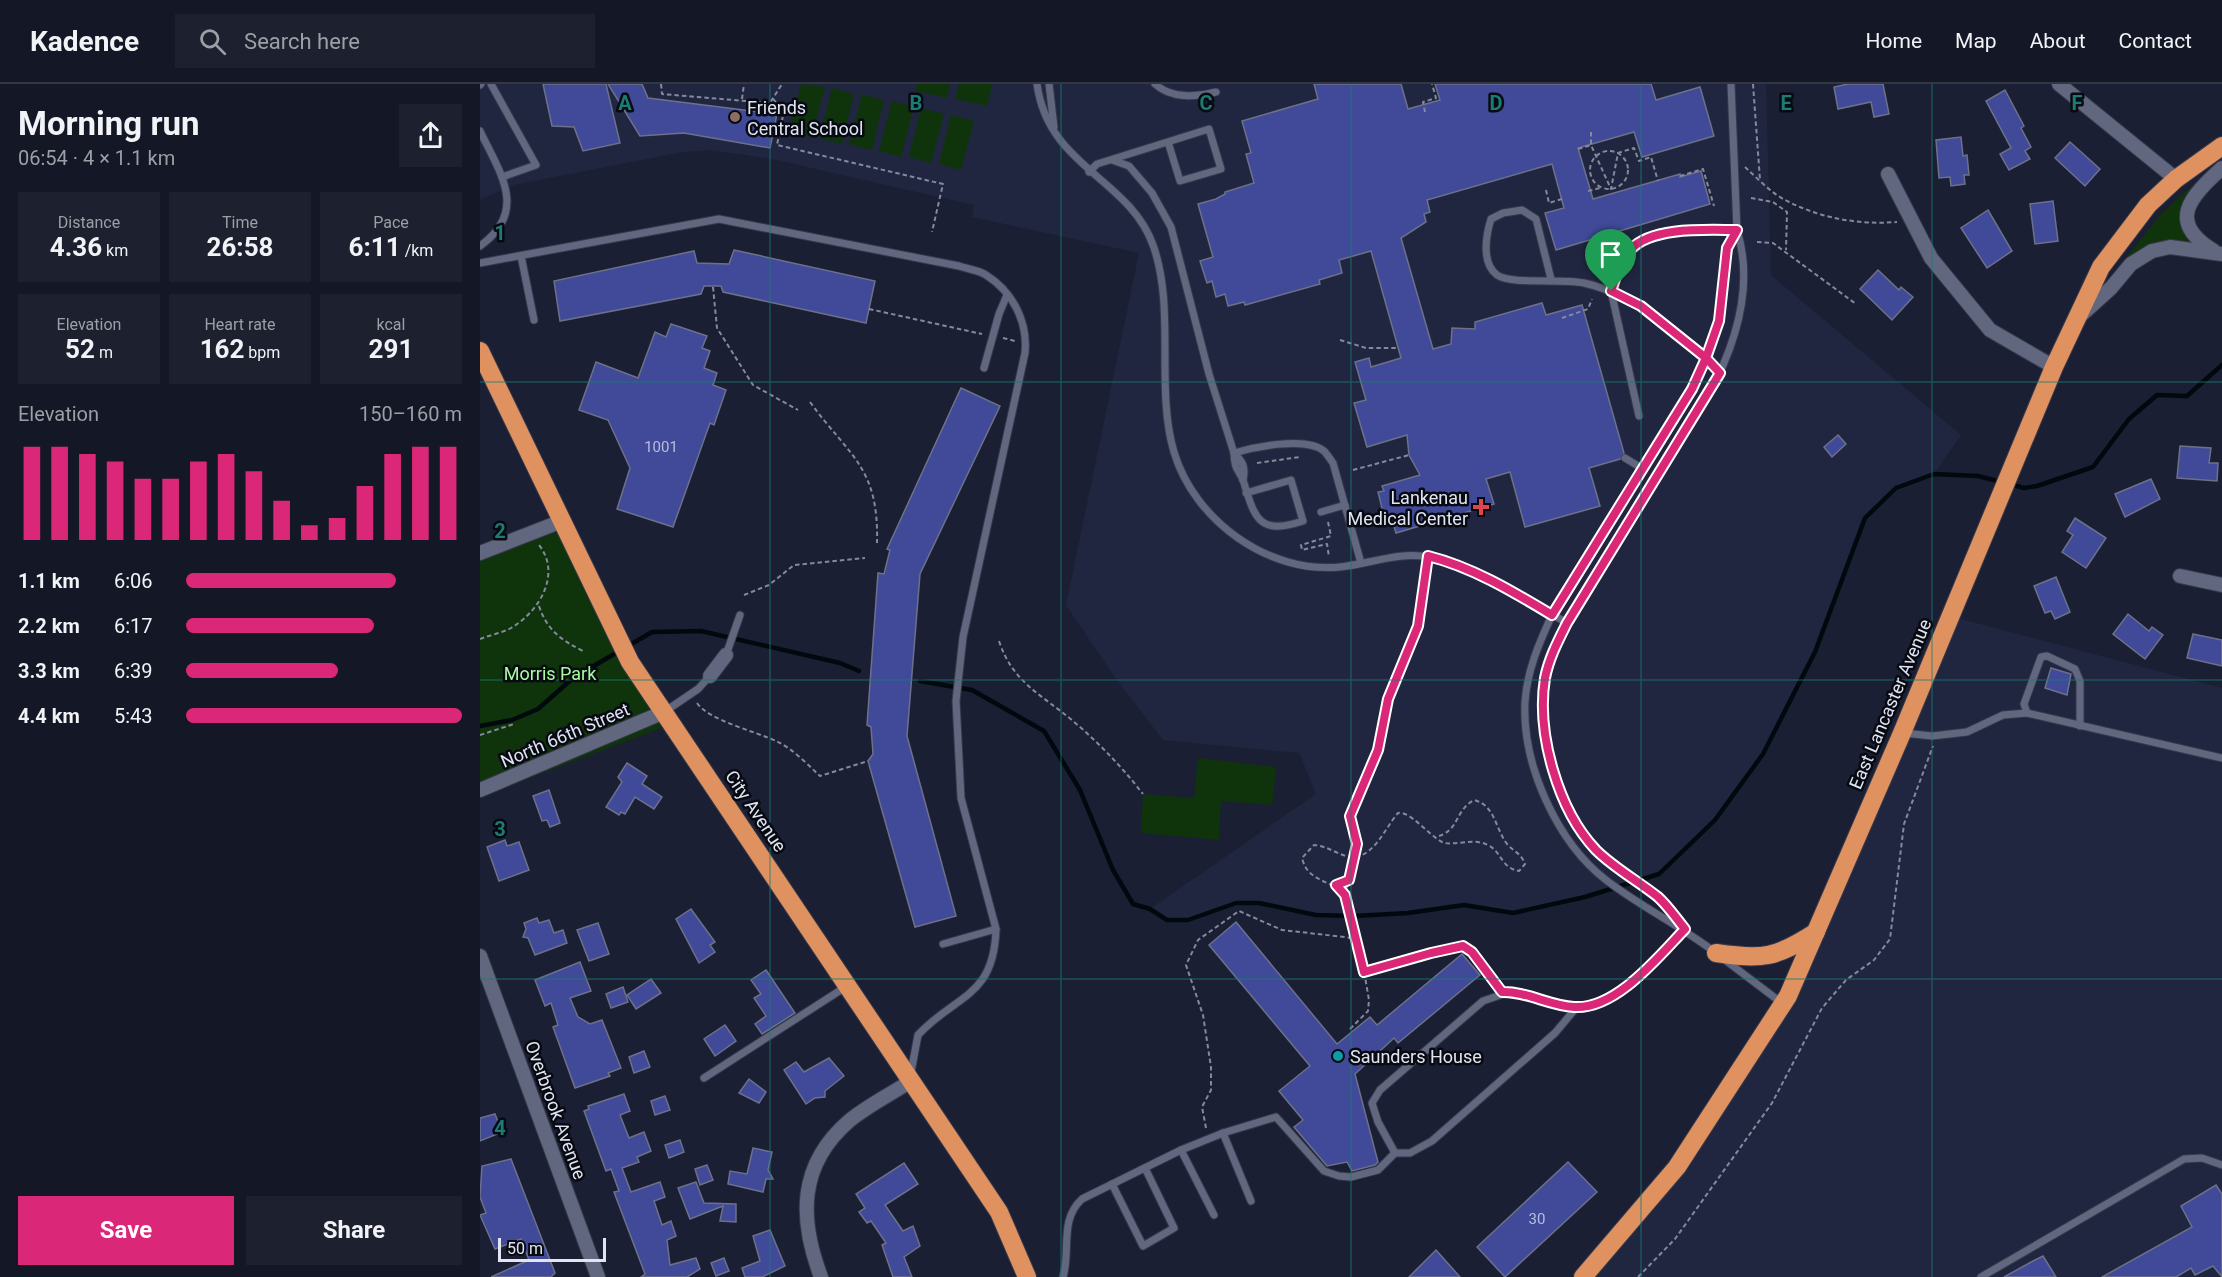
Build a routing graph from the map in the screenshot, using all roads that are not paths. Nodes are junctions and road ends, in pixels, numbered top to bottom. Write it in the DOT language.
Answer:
graph roads {
  1 [pos="491,84"];
  2 [pos="1037,84"];
  3 [pos="1048,84"];
  4 [pos="1155,84"];
  5 [pos="1731,84"];
  6 [pos="2059,84"];
  7 [pos="1216,92"];
  8 [pos="480,131"];
  9 [pos="1054,133"];
  10 [pos="1167,142"];
  11 [pos="2222,146"];
  12 [pos="1112,160"];
  13 [pos="2222,168"];
  14 [pos="1089,172"];
  15 [pos="1888,174"];
  16 [pos="502,177"];
  17 [pos="2176,179"];
  18 [pos="1737,230"];
  19 [pos="480,246"];
  20 [pos="2220,254"];
  21 [pos="521,256"];
  22 [pos="480,263"];
  23 [pos="1551,279"];
  24 [pos="1611,291"];
  25 [pos="1007,296"];
  26 [pos="534,320"];
  27 [pos="2074,322"];
  28 [pos="480,351"];
  29 [pos="1706,358"];
  30 [pos="2054,367"];
  31 [pos="984,368"];
  32 [pos="1720,373"];
  33 [pos="1639,416"];
  34 [pos="1234,453"];
  35 [pos="1625,458"];
  36 [pos="1643,469"];
  37 [pos="1246,493"];
  38 [pos="1345,505"];
  39 [pos="1323,511"];
  40 [pos="562,521"];
  41 [pos="480,553"];
  42 [pos="1361,563"];
  43 [pos="2180,576"];
  44 [pos="2222,585"];
  45 [pos="740,615"];
  46 [pos="1552,615"];
  47 [pos="1567,623"];
  48 [pos="726,655"];
  49 [pos="711,676"];
  50 [pos="664,712"];
  51 [pos="2027,713"];
  52 [pos="2080,726"];
  53 [pos="1902,733"];
  54 [pos="2222,758"];
  55 [pos="480,790"];
  56 [pos="996,929"];
  57 [pos="1685,929"];
  58 [pos="1816,932"];
  59 [pos="943,944"];
  60 [pos="1716,953"];
  61 [pos="480,956"];
  62 [pos="847,986"];
  63 [pos="1783,1004"];
  64 [pos="1576,1008"];
  65 [pos="704,1078"];
  66 [pos="911,1081"];
  67 [pos="1223,1133"];
  68 [pos="1181,1150"];
  69 [pos="1395,1153"];
  70 [pos="2222,1165"];
  71 [pos="1144,1168"];
  72 [pos="1112,1184"];
  73 [pos="1251,1201"];
  74 [pos="1214,1215"];
  75 [pos="598,1277"];
  76 [pos="820,1277"];
  77 [pos="1027,1277"];
  78 [pos="1063,1277"];
  79 [pos="1582,1277"];
  80 [pos="1980,1277"];
  1 -- 16 [label="lane"];
  2 -- 9 [label="lane"];
  3 -- 9 [label="lane"];
  4 -- 7 [label="lane"];
  5 -- 18 [label="lane"];
  6 -- 17 [label="street"];
  8 -- 16 [label="lane"];
  9 -- 14 [label="lane"];
  10 -- 10 [label="lane"];
  10 -- 12 [label="lane"];
  11 -- 17 [label="highway, East Lancaster Avenue"];
  12 -- 14 [label="lane"];
  12 -- 34 [label="lane"];
  13 -- 20 [label="street"];
  14 -- 42 [label="lane"];
  15 -- 30 [label="street"];
  16 -- 19 [label="lane"];
  17 -- 27 [label="highway, East Lancaster Avenue"];
  18 -- 24 [label="lane"];
  18 -- 29 [label="lane"];
  18 -- 32 [label="lane"];
  20 -- 27 [label="street"];
  21 -- 22 [label="lane"];
  21 -- 25 [label="lane"];
  21 -- 26 [label="lane"];
  23 -- 23 [label="lane"];
  23 -- 24 [label="lane"];
  24 -- 29 [label="lane"];
  24 -- 33 [label="lane"];
  25 -- 31 [label="lane"];
  25 -- 56 [label="lane"];
  27 -- 30 [label="highway, East Lancaster Avenue"];
  28 -- 40 [label="highway, City Avenue"];
  29 -- 32 [label="lane"];
  29 -- 36 [label="lane"];
  30 -- 53 [label="highway, East Lancaster Avenue"];
  32 -- 47 [label="lane"];
  34 -- 37 [label="lane"];
  34 -- 38 [label="lane"];
  35 -- 36 [label="lane"];
  36 -- 46 [label="lane"];
  37 -- 37 [label="lane"];
  38 -- 39 [label="lane"];
  38 -- 42 [label="lane"];
  40 -- 41 [label="street"];
  40 -- 50 [label="highway, City Avenue"];
  42 -- 46 [label="lane"];
  43 -- 44 [label="street"];
  45 -- 48 [label="lane"];
  46 -- 47 [label="lane"];
  46 -- 57 [label="lane"];
  47 -- 57 [label="lane"];
  48 -- 49 [label="street"];
  49 -- 50 [label="lane"];
  50 -- 55 [label="street, North 66th Street"];
  50 -- 62 [label="highway, City Avenue"];
  51 -- 52 [label="lane"];
  51 -- 52 [label="lane"];
  51 -- 53 [label="lane"];
  52 -- 54 [label="lane"];
  53 -- 58 [label="highway, East Lancaster Avenue"];
  56 -- 59 [label="lane"];
  56 -- 66 [label="lane"];
  57 -- 60 [label="lane"];
  57 -- 64 [label="lane"];
  58 -- 60 [label="highway"];
  58 -- 63 [label="highway, East Lancaster Avenue"];
  60 -- 63 [label="lane"];
  61 -- 75 [label="street, Overbrook Avenue"];
  62 -- 65 [label="lane"];
  62 -- 66 [label="highway, City Avenue"];
  63 -- 79 [label="highway, East Lancaster Avenue"];
  64 -- 69 [label="lane"];
  64 -- 69 [label="lane"];
  66 -- 76 [label="street"];
  66 -- 77 [label="highway, City Avenue"];
  67 -- 68 [label="lane"];
  67 -- 69 [label="lane"];
  67 -- 73 [label="lane"];
  68 -- 71 [label="lane"];
  68 -- 74 [label="lane"];
  70 -- 80 [label="lane"];
  71 -- 72 [label="lane"];
  71 -- 72 [label="lane"];
  72 -- 78 [label="lane"];
}
